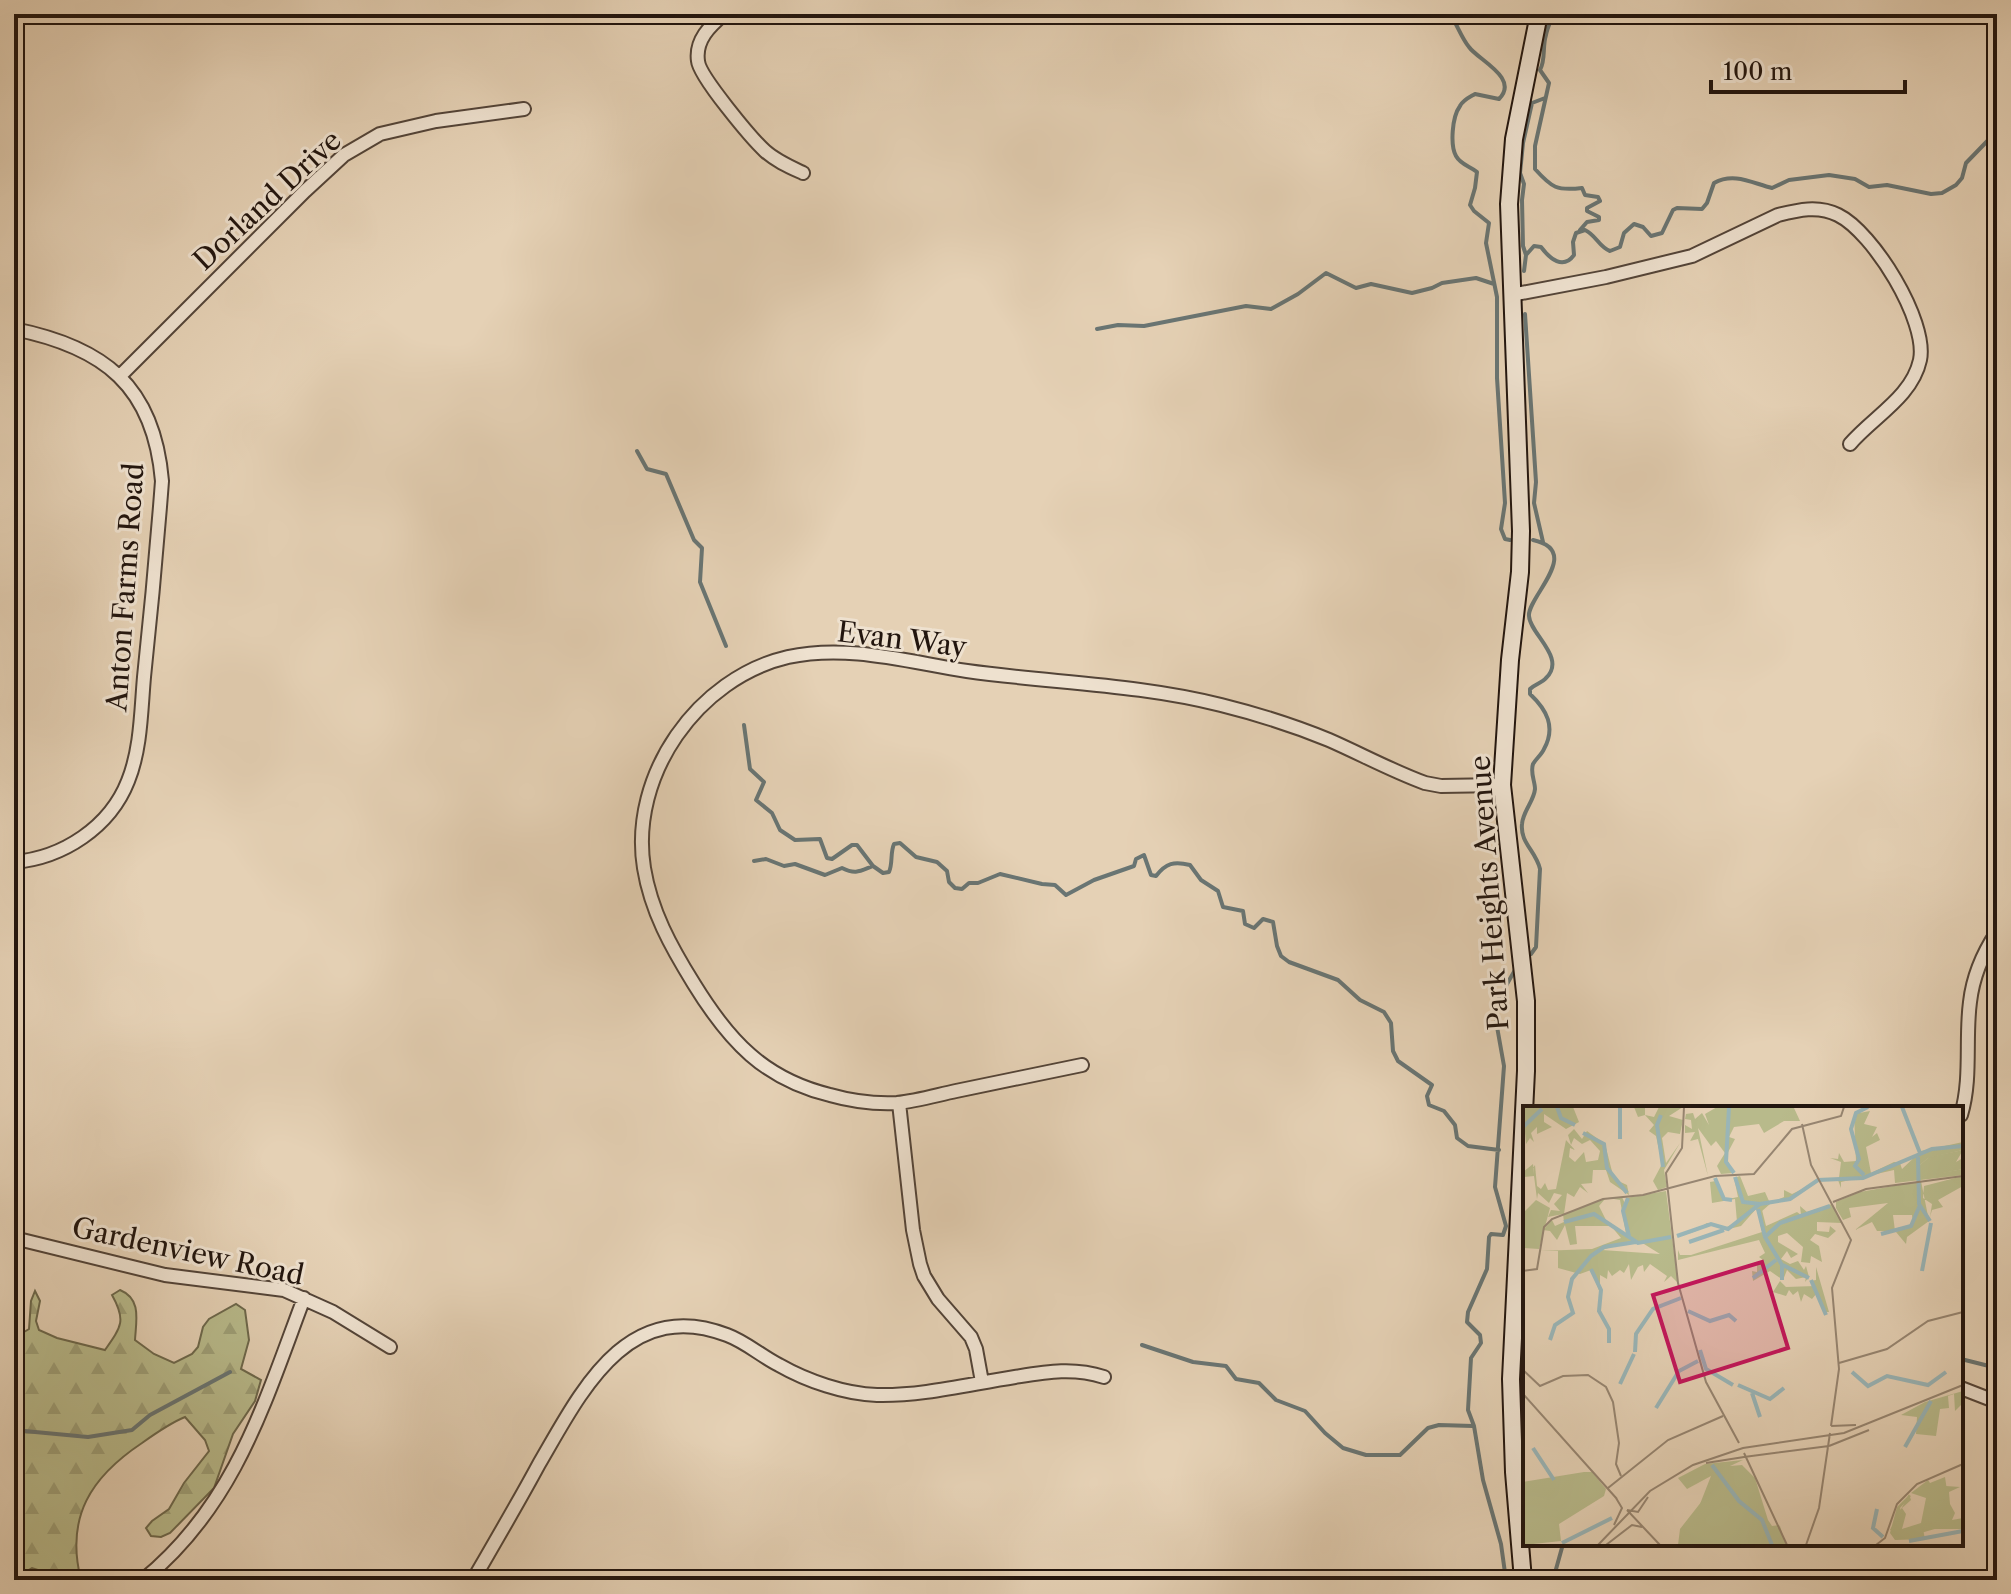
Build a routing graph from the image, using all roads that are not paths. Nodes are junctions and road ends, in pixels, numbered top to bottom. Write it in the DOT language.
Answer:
graph roads {
  1 [pos="724,14"];
  2 [pos="1539,14"];
  3 [pos="524,109"];
  4 [pos="803,173"];
  5 [pos="1511,295"];
  6 [pos="14,329"];
  7 [pos="121,375"];
  8 [pos="1850,444"];
  9 [pos="1502,785"];
  10 [pos="14,862"];
  11 [pos="1997,932"];
  12 [pos="1082,1065"];
  13 [pos="899,1103"];
  14 [pos="1524,1106"];
  15 [pos="1963,1106"];
  16 [pos="1523,1202"];
  17 [pos="14,1238"];
  18 [pos="304,1298"];
  19 [pos="390,1347"];
  20 [pos="1104,1377"];
  21 [pos="982,1382"];
  22 [pos="1963,1389"];
  23 [pos="1997,1402"];
  24 [pos="1518,1414"];
  25 [pos="143,1580"];
  26 [pos="473,1580"];
  27 [pos="1523,1580"];
  1 -- 4 [label="street"];
  2 -- 5 [label="main road, Park Heights Avenue"];
  3 -- 7 [label="street, Dorland Drive"];
  5 -- 8 [label="street"];
  5 -- 9 [label="main road, Park Heights Avenue"];
  6 -- 7 [label="street, Anton Farms Road"];
  7 -- 10 [label="street, Anton Farms Road"];
  9 -- 13 [label="street, Evan Way"];
  9 -- 14 [label="main road, Park Heights Avenue"];
  11 -- 15 [label="street"];
  12 -- 13 [label="street, Evan Way"];
  13 -- 21 [label="street"];
  16 -- 24 [label="main road, Park Heights Avenue"];
  17 -- 18 [label="street, Gardenview Road"];
  18 -- 19 [label="street, Gardenview Road"];
  18 -- 25 [label="street"];
  20 -- 21 [label="street"];
  21 -- 26 [label="street"];
  22 -- 23 [label="street"];
  24 -- 27 [label="main road, Park Heights Avenue"];
}
